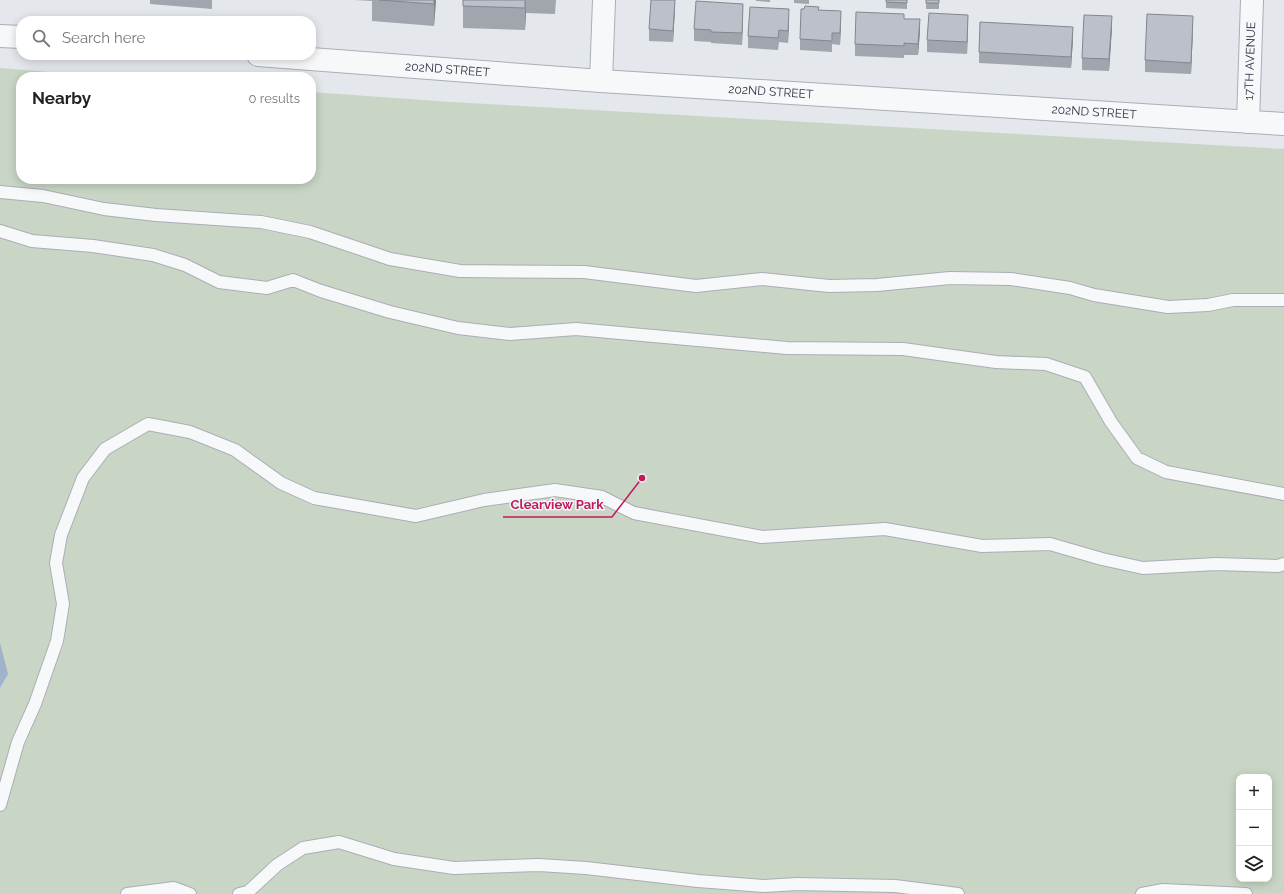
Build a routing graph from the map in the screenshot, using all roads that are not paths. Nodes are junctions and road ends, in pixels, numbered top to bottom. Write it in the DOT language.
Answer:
graph roads {
  1 [pos="604,0"];
  2 [pos="1252,0"];
  3 [pos="0,36"];
  4 [pos="16,37"];
  5 [pos="316,59"];
  6 [pos="601,81"];
  7 [pos="1248,122"];
  8 [pos="1284,124"];
  9 [pos="0,192"];
  10 [pos="0,231"];
  11 [pos="1284,300"];
  12 [pos="1284,494"];
  13 [pos="1284,564"];
  14 [pos="0,805"];
  15 [pos="127,894"];
  16 [pos="190,894"];
  17 [pos="239,894"];
  18 [pos="958,894"];
  19 [pos="1142,894"];
  20 [pos="1246,894"];
  1 -- 6 [label="street"];
  2 -- 7 [label="street, 17TH AVENUE"];
  3 -- 4 [label="street"];
  5 -- 6 [label="street, 202ND STREET"];
  6 -- 7 [label="street, 202ND STREET"];
  7 -- 8 [label="street, 202ND STREET"];
  9 -- 11 [label="lane"];
  10 -- 12 [label="lane"];
  13 -- 14 [label="lane"];
  15 -- 16 [label="lane"];
  17 -- 18 [label="lane"];
  19 -- 20 [label="lane"];
}
